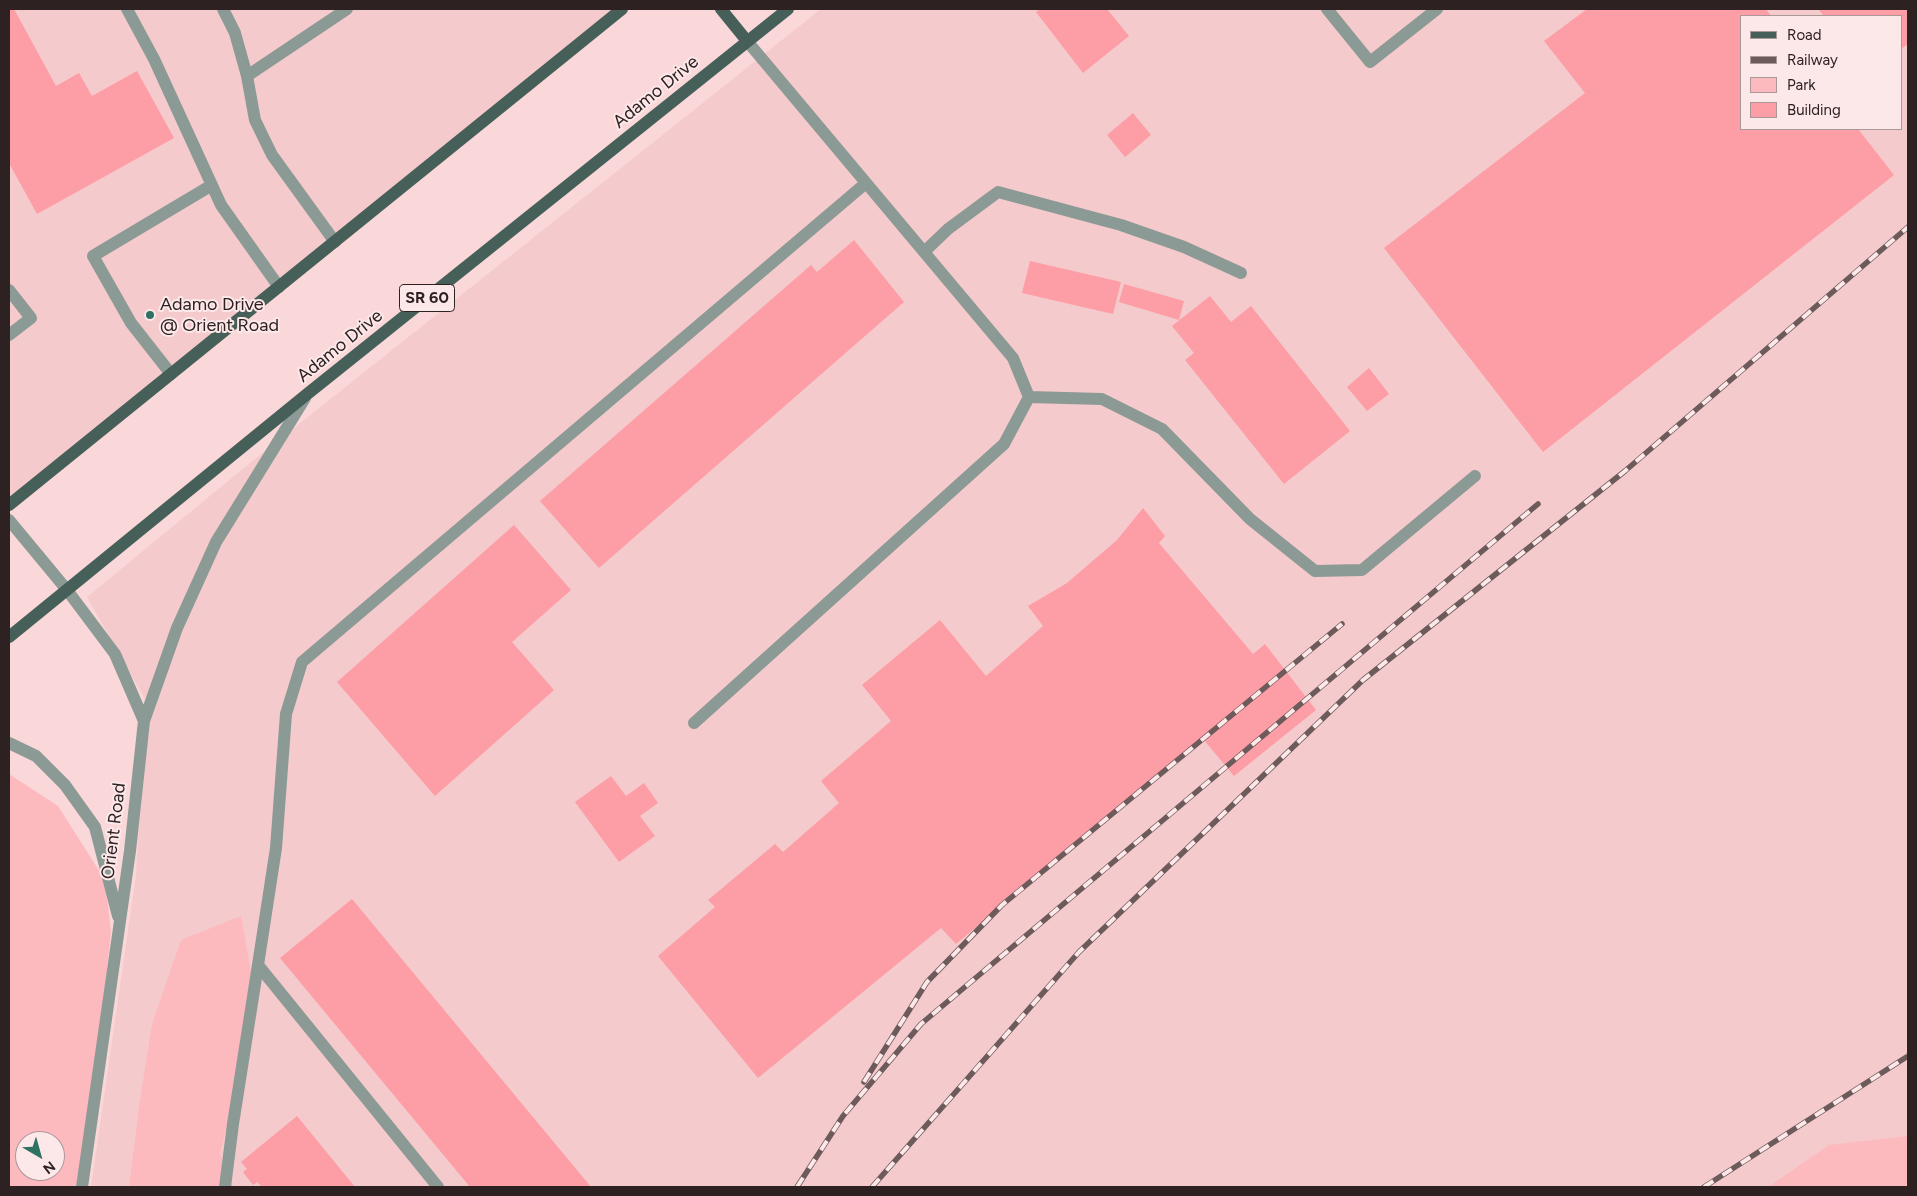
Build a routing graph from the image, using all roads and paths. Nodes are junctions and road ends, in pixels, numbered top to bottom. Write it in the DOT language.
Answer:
graph roads {
  1 [pos="127,9"];
  2 [pos="223,9"];
  3 [pos="347,9"];
  4 [pos="622,9"];
  5 [pos="721,9"];
  6 [pos="788,9"];
  7 [pos="1327,9"];
  8 [pos="1437,9"];
  9 [pos="747,41"];
  10 [pos="247,76"];
  11 [pos="866,183"];
  12 [pos="212,185"];
  13 [pos="335,242"];
  14 [pos="924,252"];
  15 [pos="1241,274"];
  16 [pos="279,287"];
  17 [pos="9,290"];
  18 [pos="9,335"];
  19 [pos="171,374"];
  20 [pos="306,396"];
  21 [pos="1029,397"];
  22 [pos="1475,476"];
  23 [pos="9,505"];
  24 [pos="9,520"];
  25 [pos="67,590"];
  26 [pos="9,637"];
  27 [pos="144,721"];
  28 [pos="694,723"];
  29 [pos="9,743"];
  30 [pos="120,921"];
  31 [pos="258,965"];
  32 [pos="82,1187"];
  33 [pos="226,1187"];
  34 [pos="438,1187"];
  1 -- 12 [label="street"];
  2 -- 10 [label="street"];
  3 -- 10 [label="street"];
  4 -- 13 [label="main road"];
  5 -- 9 [label="main road"];
  6 -- 9 [label="main road, Adamo Drive / SR 60"];
  7 -- 8 [label="street"];
  9 -- 11 [label="street"];
  9 -- 20 [label="main road, Adamo Drive / SR 60"];
  10 -- 13 [label="street"];
  11 -- 14 [label="street"];
  11 -- 31 [label="street"];
  12 -- 16 [label="street"];
  12 -- 19 [label="street"];
  13 -- 16 [label="main road"];
  14 -- 15 [label="street"];
  14 -- 21 [label="street"];
  16 -- 19 [label="main road"];
  17 -- 18 [label="street"];
  19 -- 23 [label="main road"];
  20 -- 25 [label="main road, Adamo Drive / SR 60"];
  20 -- 27 [label="street"];
  21 -- 22 [label="street"];
  21 -- 28 [label="street"];
  24 -- 25 [label="street, Orient Road"];
  25 -- 26 [label="main road, Adamo Drive / SR 60"];
  25 -- 27 [label="street, Orient Road"];
  27 -- 30 [label="street, Orient Road"];
  29 -- 30 [label="street"];
  30 -- 32 [label="street, Orient Road"];
  31 -- 33 [label="street"];
  31 -- 34 [label="street"];
}
